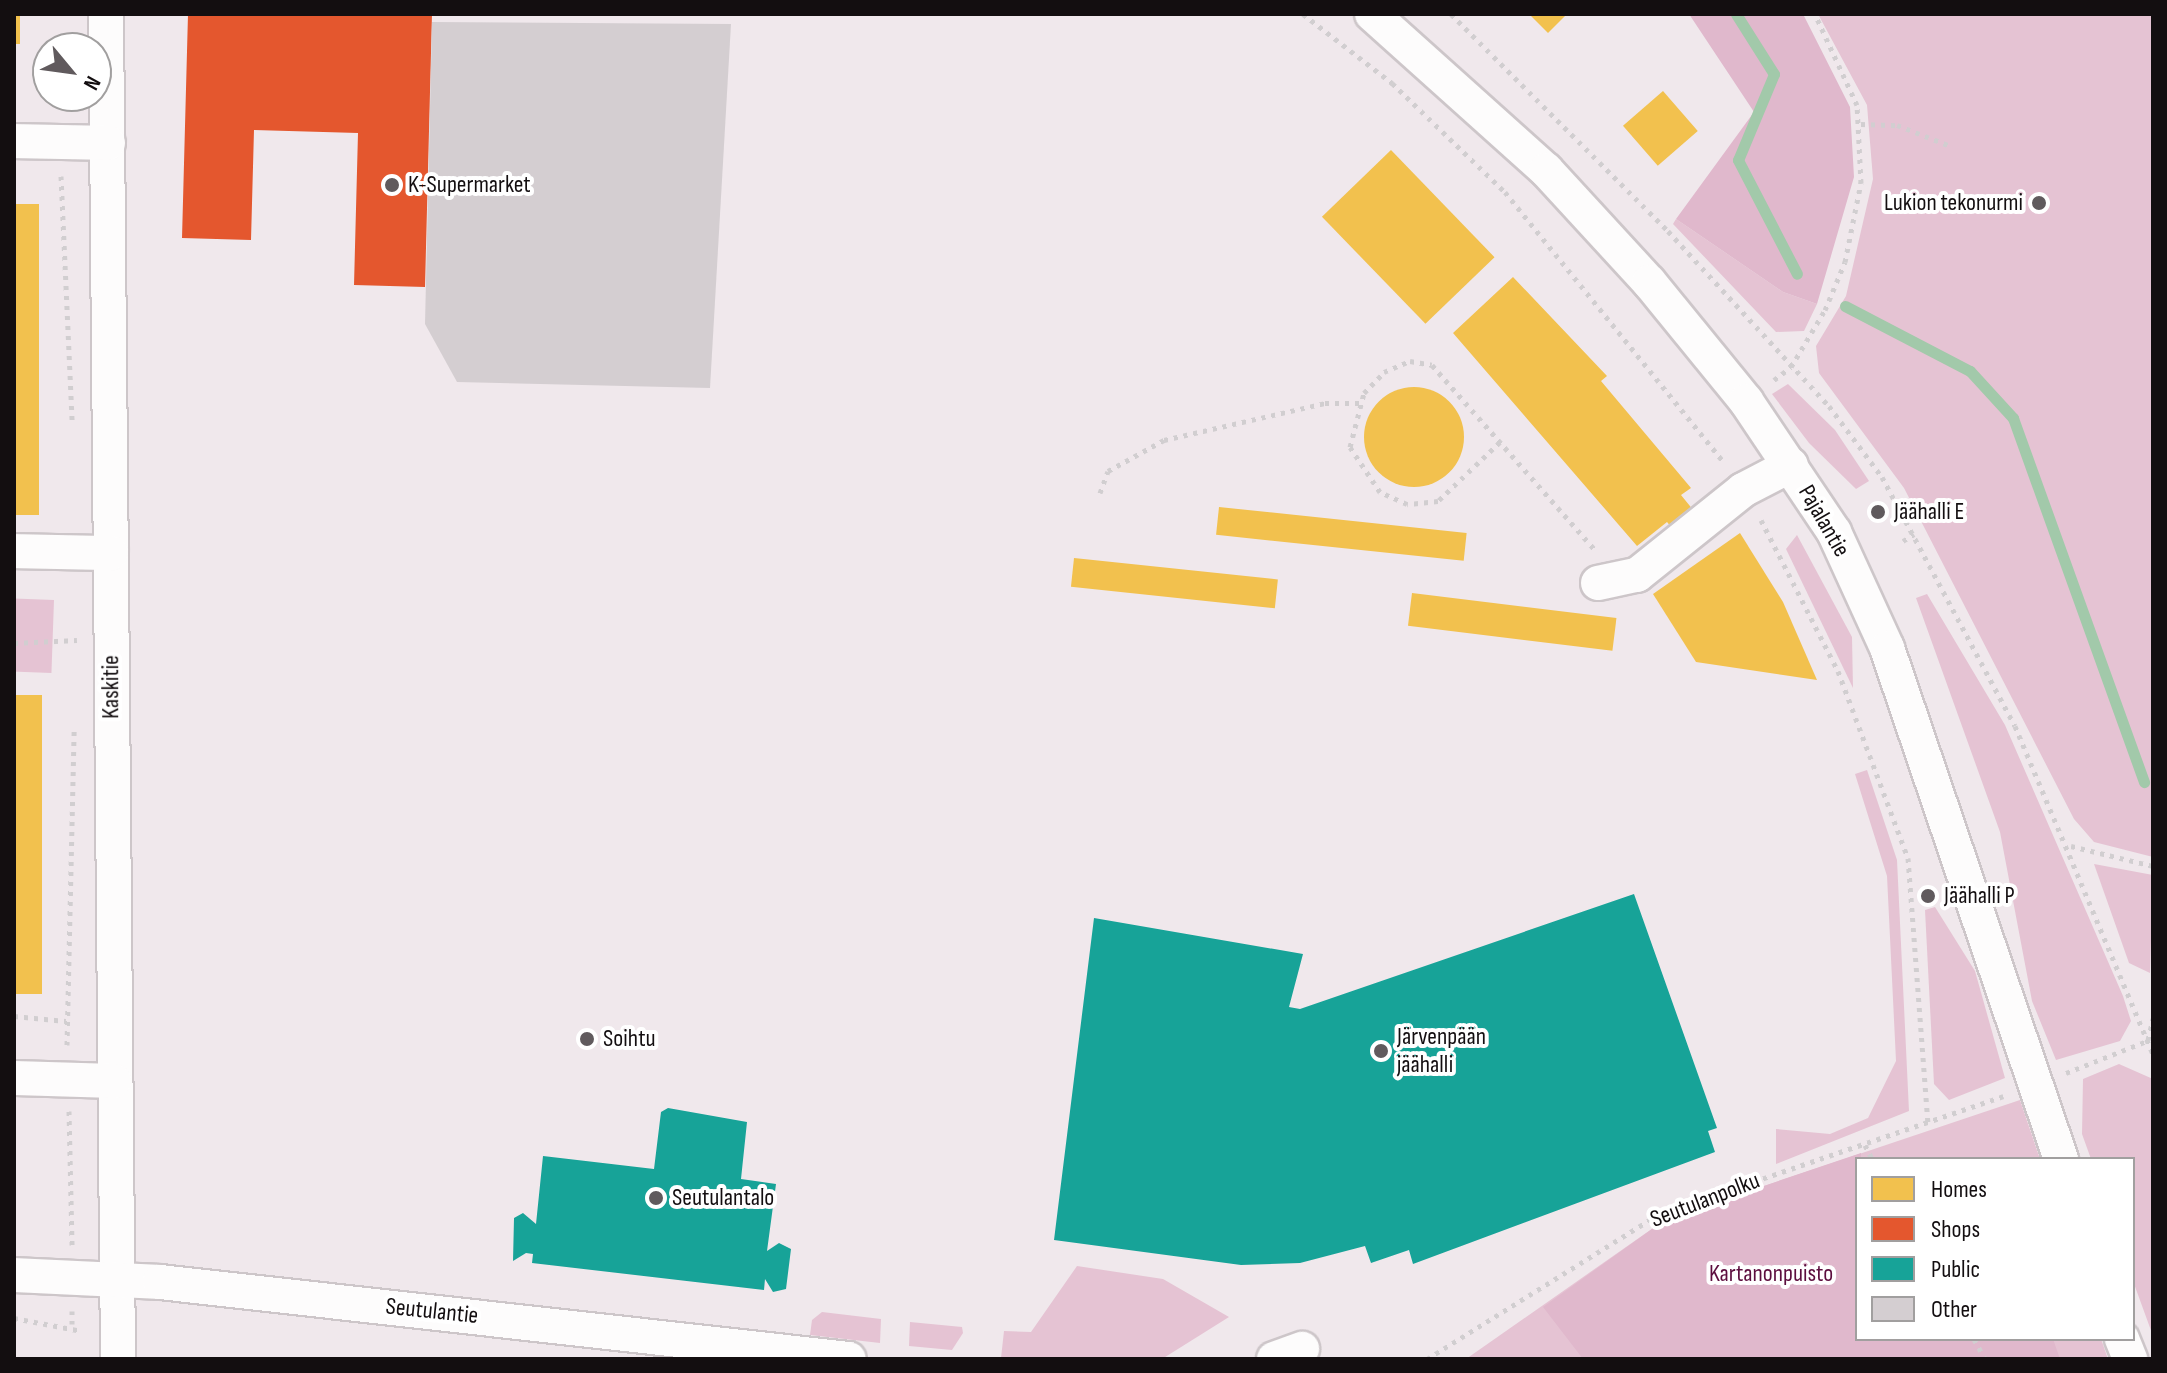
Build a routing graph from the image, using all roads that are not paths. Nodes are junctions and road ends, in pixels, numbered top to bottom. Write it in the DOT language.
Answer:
graph roads {
  1 [pos="106,14"];
  2 [pos="1372,14"];
  3 [pos="14,141"];
  4 [pos="108,143"];
  5 [pos="1791,465"];
  6 [pos="14,551"];
  7 [pos="111,553"];
  8 [pos="1609,581"];
  9 [pos="14,1078"];
  10 [pos="114,1081"];
  11 [pos="2060,1157"];
  12 [pos="14,1275"];
  13 [pos="119,1281"];
  14 [pos="118,1359"];
  15 [pos="849,1359"];
  1 -- 4 [label="street, Kaskitie"];
  2 -- 5 [label="street, Pajalantie"];
  3 -- 4 [label="street"];
  4 -- 7 [label="street, Kaskitie"];
  5 -- 8 [label="street"];
  5 -- 11 [label="street, Pajalantie"];
  6 -- 7 [label="street"];
  7 -- 10 [label="street, Kaskitie"];
  9 -- 10 [label="street"];
  10 -- 13 [label="street, Kaskitie"];
  12 -- 13 [label="street, Seutulantie"];
  13 -- 14 [label="street, Kaskitie"];
  13 -- 15 [label="street, Seutulantie"];
}
